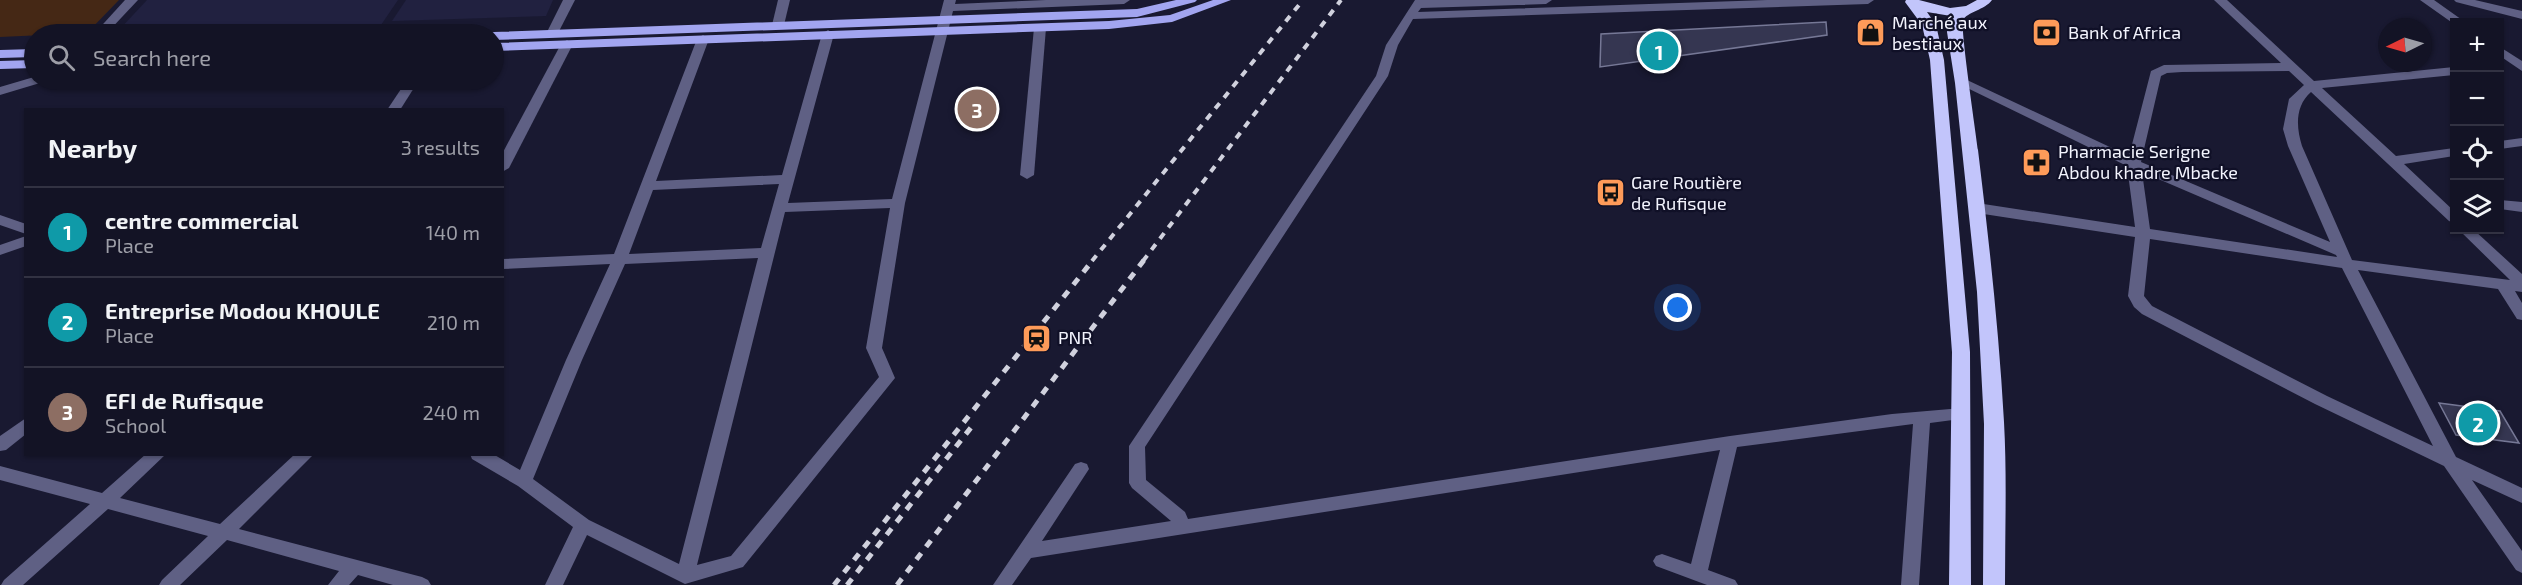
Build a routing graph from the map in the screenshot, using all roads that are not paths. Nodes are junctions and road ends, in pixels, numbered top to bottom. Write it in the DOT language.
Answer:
graph roads {
  1 [pos="132,0"];
  2 [pos="569,0"];
  3 [pos="784,0"];
  4 [pos="1118,0"];
  5 [pos="1191,0"];
  6 [pos="1225,0"];
  7 [pos="1546,0"];
  8 [pos="1868,0"];
  9 [pos="1985,0"];
  10 [pos="2220,0"];
  11 [pos="2426,0"];
  12 [pos="2460,0"];
  13 [pos="1911,2"];
  14 [pos="1416,7"];
  15 [pos="1964,11"];
  16 [pos="947,15"];
  17 [pos="2522,15"];
  18 [pos="2452,18"];
  19 [pos="109,24"];
  20 [pos="778,25"];
  21 [pos="1040,28"];
  22 [pos="552,33"];
  23 [pos="828,34"];
  24 [pos="504,35"];
  25 [pos="703,39"];
  26 [pos="567,44"];
  27 [pos="504,47"];
  28 [pos="24,53"];
  29 [pos="0,54"];
  30 [pos="2504,54"];
  31 [pos="24,64"];
  32 [pos="0,65"];
  33 [pos="2521,66"];
  34 [pos="2291,67"];
  35 [pos="2504,67"];
  36 [pos="2450,71"];
  37 [pos="1963,83"];
  38 [pos="24,84"];
  39 [pos="2311,85"];
  40 [pos="406,90"];
  41 [pos="0,92"];
  42 [pos="394,108"];
  43 [pos="2522,142"];
  44 [pos="2504,144"];
  45 [pos="2450,153"];
  46 [pos="2394,161"];
  47 [pos="504,164"];
  48 [pos="2134,164"];
  49 [pos="1027,175"];
  50 [pos="788,179"];
  51 [pos="647,186"];
  52 [pos="2435,200"];
  53 [pos="2450,201"];
  54 [pos="898,203"];
  55 [pos="2504,205"];
  56 [pos="2522,207"];
  57 [pos="779,208"];
  58 [pos="1977,208"];
  59 [pos="2450,214"];
  60 [pos="0,220"];
  61 [pos="24,228"];
  62 [pos="2143,234"];
  63 [pos="2470,234"];
  64 [pos="24,242"];
  65 [pos="0,250"];
  66 [pos="767,253"];
  67 [pos="2344,258"];
  68 [pos="620,259"];
  69 [pos="504,264"];
  70 [pos="2522,283"];
  71 [pos="2503,285"];
  72 [pos="2522,287"];
  73 [pos="2522,315"];
  74 [pos="1962,414"];
  75 [pos="1922,417"];
  76 [pos="24,426"];
  77 [pos="1730,442"];
  78 [pos="0,445"];
  79 [pos="156,456"];
  80 [pos="304,456"];
  81 [pos="481,456"];
  82 [pos="2450,462"];
  83 [pos="1081,469"];
  84 [pos="0,473"];
  85 [pos="524,481"];
  86 [pos="2522,496"];
  87 [pos="104,501"];
  88 [pos="583,525"];
  89 [pos="1181,528"];
  90 [pos="224,532"];
  91 [pos="1025,551"];
  92 [pos="1662,561"];
  93 [pos="2522,565"];
  94 [pos="355,566"];
  95 [pos="1698,574"];
  96 [pos="685,576"];
  97 [pos="10,585"];
  98 [pos="168,585"];
  99 [pos="337,585"];
  100 [pos="422,585"];
  101 [pos="554,585"];
  102 [pos="1002,585"];
  103 [pos="1729,585"];
  104 [pos="1910,585"];
  105 [pos="1960,585"];
  106 [pos="1994,585"];
  1 -- 19 [label="street"];
  2 -- 22 [label="street"];
  3 -- 20 [label="street"];
  4 -- 16 [label="street"];
  5 -- 16 [label="main road"];
  6 -- 21 [label="main road"];
  7 -- 14 [label="street"];
  8 -- 14 [label="street"];
  9 -- 15 [label="highway"];
  10 -- 34 [label="street"];
  11 -- 18 [label="street"];
  12 -- 17 [label="street"];
  13 -- 15 [label="highway"];
  13 -- 74 [label="highway"];
  14 -- 89 [label="street"];
  15 -- 37 [label="highway"];
  16 -- 20 [label="main road"];
  16 -- 21 [label="main road"];
  16 -- 23 [label="main road"];
  16 -- 54 [label="street"];
  20 -- 22 [label="main road"];
  21 -- 49 [label="street"];
  22 -- 24 [label="main road"];
  23 -- 25 [label="main road"];
  23 -- 50 [label="street"];
  25 -- 26 [label="main road"];
  25 -- 51 [label="street"];
  26 -- 27 [label="main road"];
  26 -- 47 [label="street"];
  28 -- 29 [label="main road"];
  30 -- 33 [label="street"];
  31 -- 32 [label="main road"];
  33 -- 35 [label="street"];
  34 -- 39 [label="street"];
  34 -- 48 [label="street"];
  36 -- 39 [label="street"];
  37 -- 48 [label="street"];
  37 -- 58 [label="highway"];
  38 -- 41 [label="street"];
  39 -- 46 [label="street"];
  39 -- 67 [label="street"];
  40 -- 42 [label="street"];
  43 -- 44 [label="street"];
  45 -- 46 [label="street"];
  46 -- 52 [label="street"];
  48 -- 62 [label="street"];
  48 -- 67 [label="street"];
  50 -- 51 [label="street"];
  50 -- 57 [label="street"];
  51 -- 68 [label="street"];
  52 -- 53 [label="street"];
  52 -- 59 [label="street"];
  54 -- 57 [label="street"];
  54 -- 96 [label="street"];
  55 -- 56 [label="street"];
  57 -- 66 [label="street"];
  58 -- 62 [label="street"];
  58 -- 106 [label="highway"];
  60 -- 61 [label="street"];
  62 -- 67 [label="street"];
  62 -- 82 [label="street"];
  63 -- 70 [label="street"];
  64 -- 65 [label="street"];
  66 -- 68 [label="street"];
  66 -- 96 [label="street"];
  67 -- 71 [label="street"];
  67 -- 82 [label="street"];
  68 -- 69 [label="street"];
  68 -- 85 [label="street"];
  71 -- 72 [label="street"];
  71 -- 73 [label="street"];
  74 -- 75 [label="street"];
  74 -- 105 [label="highway"];
  75 -- 77 [label="street"];
  75 -- 104 [label="street"];
  76 -- 78 [label="street"];
  77 -- 89 [label="street"];
  77 -- 95 [label="street"];
  79 -- 87 [label="street"];
  80 -- 90 [label="street"];
  81 -- 85 [label="street"];
  82 -- 86 [label="street"];
  82 -- 93 [label="street"];
  83 -- 91 [label="street"];
  84 -- 87 [label="street"];
  85 -- 88 [label="street"];
  87 -- 90 [label="street"];
  87 -- 97 [label="street"];
  88 -- 96 [label="street"];
  88 -- 101 [label="street"];
  89 -- 91 [label="street"];
  90 -- 94 [label="street"];
  90 -- 98 [label="street"];
  91 -- 102 [label="street"];
  92 -- 95 [label="street"];
  94 -- 99 [label="street"];
  94 -- 100 [label="street"];
  95 -- 103 [label="street"];
}
